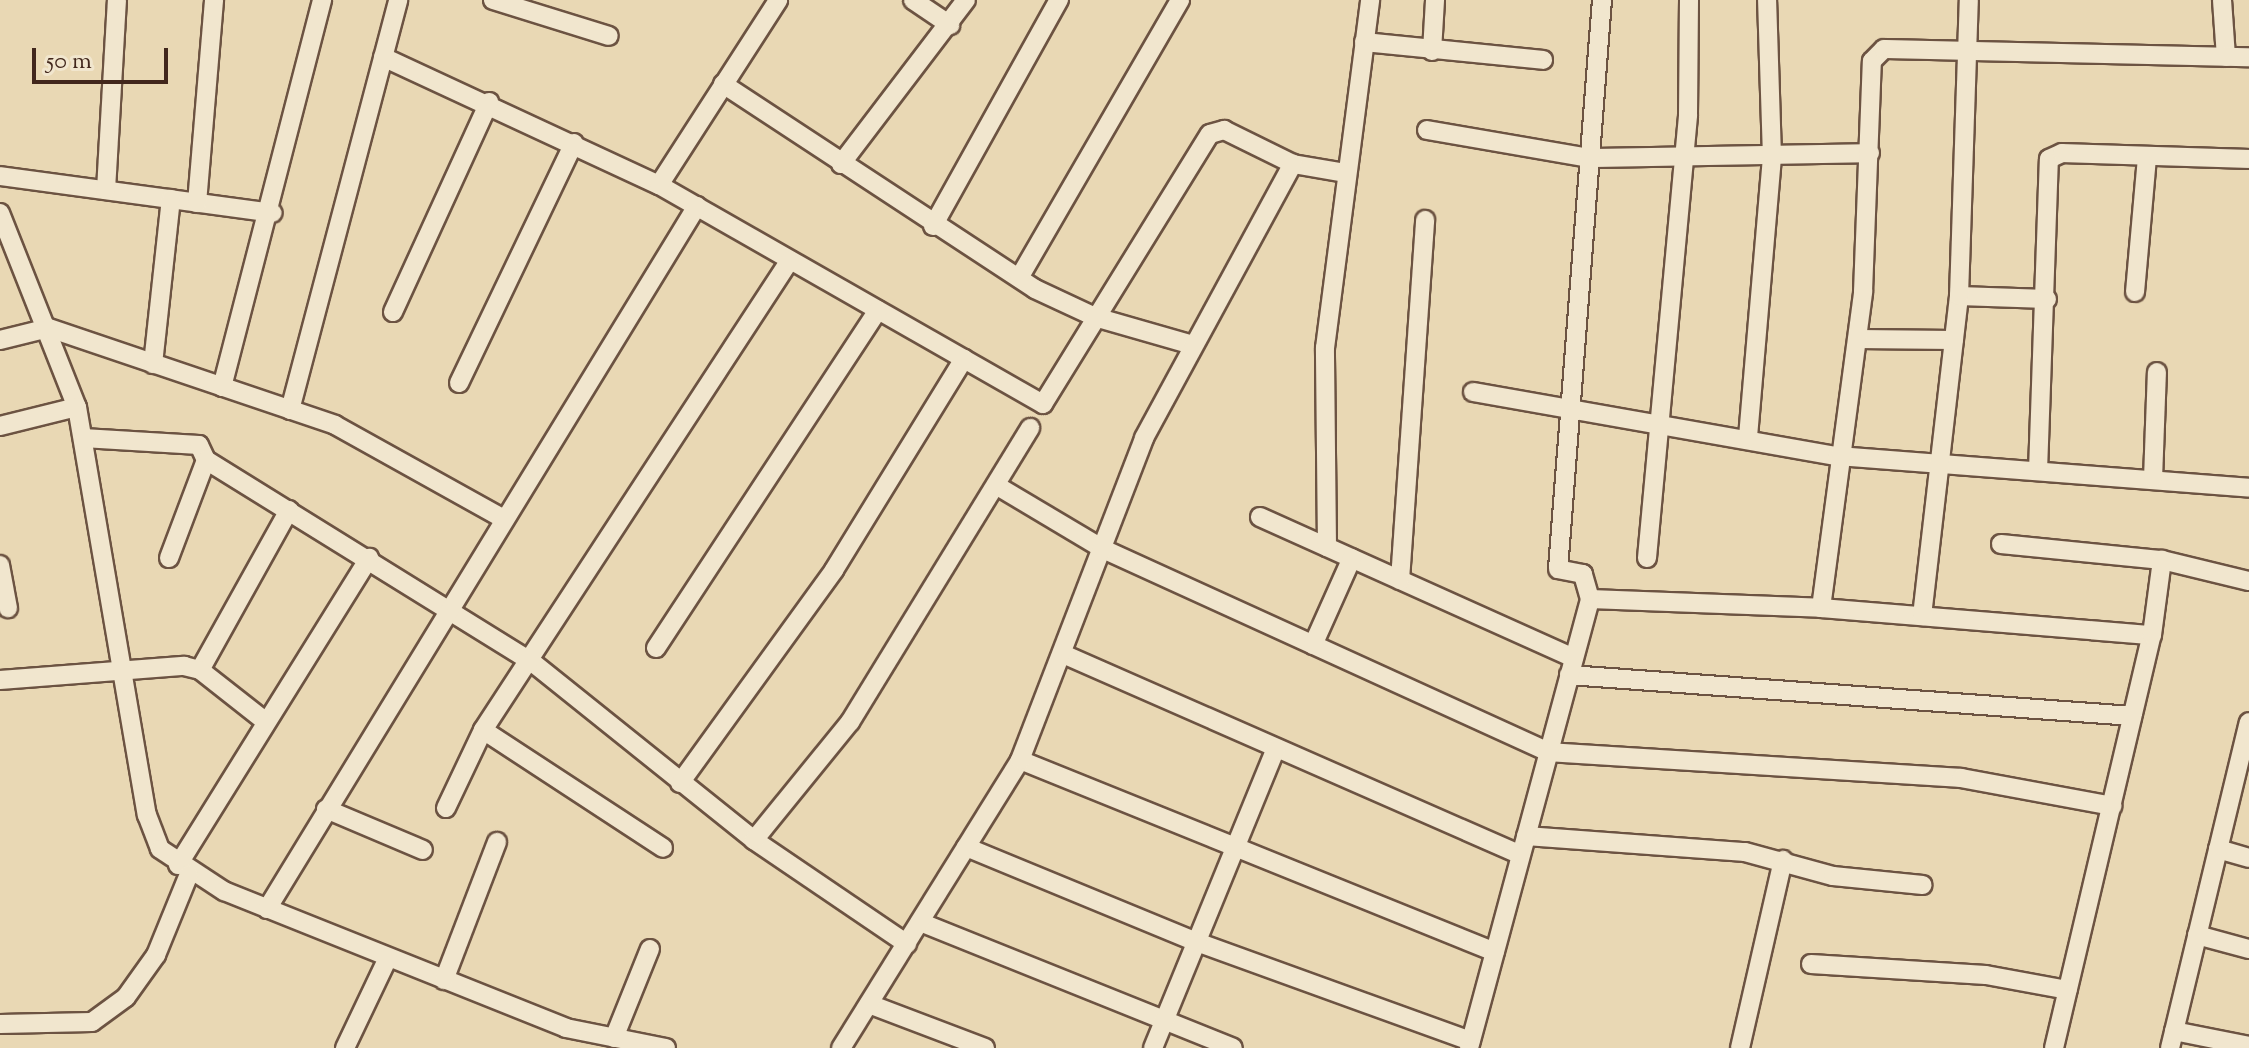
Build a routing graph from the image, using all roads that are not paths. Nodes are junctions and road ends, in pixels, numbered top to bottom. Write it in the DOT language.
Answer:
graph roads {
  1 [pos="117,0"];
  2 [pos="214,0"];
  3 [pos="322,0"];
  4 [pos="398,0"];
  5 [pos="493,0"];
  6 [pos="778,0"];
  7 [pos="913,0"];
  8 [pos="966,0"];
  9 [pos="1059,0"];
  10 [pos="1180,0"];
  11 [pos="1370,0"];
  12 [pos="1435,0"];
  13 [pos="1602,0"];
  14 [pos="1689,0"];
  15 [pos="1767,0"];
  16 [pos="1969,0"];
  17 [pos="2222,0"];
  18 [pos="950,25"];
  19 [pos="609,36"];
  20 [pos="1364,42"];
  21 [pos="1971,49"];
  22 [pos="1432,51"];
  23 [pos="383,57"];
  24 [pos="2226,57"];
  25 [pos="2249,57"];
  26 [pos="1543,60"];
  27 [pos="723,84"];
  28 [pos="489,102"];
  29 [pos="1427,130"];
  30 [pos="574,143"];
  31 [pos="1870,153"];
  32 [pos="1772,157"];
  33 [pos="2147,157"];
  34 [pos="1589,158"];
  35 [pos="1684,158"];
  36 [pos="2249,159"];
  37 [pos="841,164"];
  38 [pos="1293,164"];
  39 [pos="1346,173"];
  40 [pos="0,176"];
  41 [pos="659,185"];
  42 [pos="106,190"];
  43 [pos="171,199"];
  44 [pos="197,203"];
  45 [pos="697,206"];
  46 [pos="0,213"];
  47 [pos="272,213"];
  48 [pos="1425,220"];
  49 [pos="933,226"];
  50 [pos="7,247"];
  51 [pos="790,260"];
  52 [pos="1019,278"];
  53 [pos="2135,292"];
  54 [pos="1959,296"];
  55 [pos="2047,299"];
  56 [pos="878,310"];
  57 [pos="393,312"];
  58 [pos="1095,317"];
  59 [pos="49,328"];
  60 [pos="1858,339"];
  61 [pos="0,340"];
  62 [pos="1954,340"];
  63 [pos="1189,344"];
  64 [pos="964,359"];
  65 [pos="153,364"];
  66 [pos="2157,372"];
  67 [pos="459,383"];
  68 [pos="222,387"];
  69 [pos="1473,392"];
  70 [pos="77,407"];
  71 [pos="290,410"];
  72 [pos="1569,410"];
  73 [pos="1659,423"];
  74 [pos="0,426"];
  75 [pos="1030,428"];
  76 [pos="1748,437"];
  77 [pos="83,438"];
  78 [pos="1837,456"];
  79 [pos="206,460"];
  80 [pos="1939,467"];
  81 [pos="2038,471"];
  82 [pos="2153,479"];
  83 [pos="999,487"];
  84 [pos="2249,488"];
  85 [pos="289,510"];
  86 [pos="1260,517"];
  87 [pos="502,518"];
  88 [pos="2001,544"];
  89 [pos="1327,547"];
  90 [pos="1103,549"];
  91 [pos="169,558"];
  92 [pos="369,558"];
  93 [pos="1352,558"];
  94 [pos="1647,558"];
  95 [pos="2162,560"];
  96 [pos="0,565"];
  97 [pos="1400,580"];
  98 [pos="2249,581"];
  99 [pos="1590,599"];
  100 [pos="448,606"];
  101 [pos="8,608"];
  102 [pos="1821,608"];
  103 [pos="1922,616"];
  104 [pos="2152,635"];
  105 [pos="1313,645"];
  106 [pos="656,648"];
  107 [pos="1063,654"];
  108 [pos="532,662"];
  109 [pos="1571,666"];
  110 [pos="123,670"];
  111 [pos="200,670"];
  112 [pos="0,680"];
  113 [pos="2133,716"];
  114 [pos="266,722"];
  115 [pos="2249,722"];
  116 [pos="483,730"];
  117 [pos="1276,748"];
  118 [pos="1548,752"];
  119 [pos="1020,760"];
  120 [pos="2244,767"];
  121 [pos="680,783"];
  122 [pos="2112,806"];
  123 [pos="446,808"];
  124 [pos="326,809"];
  125 [pos="1526,836"];
  126 [pos="754,840"];
  127 [pos="497,842"];
  128 [pos="1235,846"];
  129 [pos="966,847"];
  130 [pos="663,848"];
  131 [pos="2218,849"];
  132 [pos="423,850"];
  133 [pos="1520,855"];
  134 [pos="2249,858"];
  135 [pos="1783,860"];
  136 [pos="183,869"];
  137 [pos="1923,885"];
  138 [pos="267,909"];
  139 [pos="920,922"];
  140 [pos="2197,935"];
  141 [pos="1194,941"];
  142 [pos="907,944"];
  143 [pos="650,949"];
  144 [pos="2249,949"];
  145 [pos="1495,952"];
  146 [pos="388,958"];
  147 [pos="1811,964"];
  148 [pos="444,980"];
  149 [pos="2068,990"];
  150 [pos="869,1004"];
  151 [pos="0,1024"];
  152 [pos="1162,1024"];
  153 [pos="614,1038"];
  154 [pos="2172,1039"];
  155 [pos="1470,1045"];
  156 [pos="2249,1046"];
  157 [pos="345,1048"];
  158 [pos="666,1048"];
  159 [pos="841,1048"];
  160 [pos="985,1048"];
  161 [pos="1153,1048"];
  162 [pos="1233,1048"];
  163 [pos="1740,1048"];
  164 [pos="2054,1048"];
  1 -- 42 [label="street"];
  2 -- 44 [label="street"];
  3 -- 47 [label="street"];
  4 -- 23 [label="street"];
  5 -- 19 [label="street"];
  6 -- 27 [label="street"];
  7 -- 18 [label="street"];
  8 -- 18 [label="street"];
  9 -- 49 [label="street"];
  10 -- 52 [label="street"];
  11 -- 20 [label="street"];
  12 -- 22 [label="street"];
  13 -- 34 [label="street"];
  14 -- 35 [label="street"];
  15 -- 32 [label="street"];
  16 -- 21 [label="street"];
  17 -- 24 [label="street"];
  18 -- 37 [label="street"];
  20 -- 22 [label="street"];
  20 -- 39 [label="street"];
  21 -- 24 [label="street"];
  21 -- 31 [label="street"];
  21 -- 54 [label="street"];
  22 -- 26 [label="street"];
  23 -- 28 [label="street"];
  23 -- 71 [label="street"];
  24 -- 25 [label="street"];
  27 -- 37 [label="street"];
  27 -- 41 [label="street"];
  28 -- 30 [label="street"];
  28 -- 57 [label="street"];
  29 -- 34 [label="street"];
  30 -- 41 [label="street"];
  30 -- 67 [label="street"];
  31 -- 32 [label="street"];
  31 -- 60 [label="street"];
  32 -- 35 [label="street"];
  32 -- 76 [label="street"];
  33 -- 36 [label="street"];
  33 -- 53 [label="street"];
  33 -- 55 [label="street"];
  34 -- 35 [label="street"];
  34 -- 72 [label="street"];
  35 -- 73 [label="street"];
  37 -- 49 [label="street"];
  38 -- 39 [label="street"];
  38 -- 58 [label="street"];
  38 -- 63 [label="street"];
  39 -- 89 [label="street"];
  40 -- 42 [label="street"];
  41 -- 45 [label="street"];
  42 -- 43 [label="street"];
  43 -- 44 [label="street"];
  43 -- 65 [label="street"];
  44 -- 47 [label="street"];
  45 -- 51 [label="street"];
  45 -- 87 [label="street"];
  46 -- 50 [label="street"];
  47 -- 68 [label="street"];
  48 -- 97 [label="street"];
  49 -- 52 [label="street"];
  50 -- 59 [label="street"];
  51 -- 56 [label="street"];
  51 -- 108 [label="street"];
  52 -- 58 [label="street"];
  54 -- 55 [label="street"];
  54 -- 62 [label="street"];
  55 -- 81 [label="street"];
  56 -- 64 [label="street"];
  56 -- 106 [label="street"];
  58 -- 63 [label="street"];
  58 -- 64 [label="street"];
  59 -- 61 [label="street"];
  59 -- 65 [label="street"];
  59 -- 70 [label="street"];
  60 -- 62 [label="street"];
  60 -- 78 [label="street"];
  62 -- 80 [label="street"];
  63 -- 90 [label="street"];
  64 -- 121 [label="street"];
  65 -- 68 [label="street"];
  66 -- 82 [label="street"];
  68 -- 71 [label="street"];
  69 -- 72 [label="street"];
  70 -- 74 [label="street"];
  70 -- 77 [label="street"];
  71 -- 87 [label="street"];
  72 -- 73 [label="street"];
  72 -- 99 [label="street"];
  73 -- 76 [label="street"];
  73 -- 94 [label="street"];
  75 -- 83 [label="street"];
  76 -- 78 [label="street"];
  77 -- 79 [label="street"];
  77 -- 110 [label="street"];
  78 -- 80 [label="street"];
  78 -- 102 [label="street"];
  79 -- 85 [label="street"];
  79 -- 91 [label="street"];
  80 -- 81 [label="street"];
  80 -- 103 [label="street"];
  81 -- 82 [label="street"];
  82 -- 84 [label="street"];
  83 -- 90 [label="street"];
  83 -- 126 [label="street"];
  85 -- 92 [label="street"];
  85 -- 111 [label="street"];
  86 -- 89 [label="street"];
  87 -- 100 [label="street"];
  88 -- 95 [label="street"];
  89 -- 93 [label="street"];
  90 -- 105 [label="street"];
  90 -- 107 [label="street"];
  92 -- 100 [label="street"];
  92 -- 114 [label="street"];
  93 -- 97 [label="street"];
  93 -- 105 [label="street"];
  95 -- 98 [label="street"];
  95 -- 104 [label="street"];
  96 -- 101 [label="street"];
  97 -- 109 [label="street"];
  99 -- 102 [label="street"];
  99 -- 109 [label="street"];
  100 -- 108 [label="street"];
  100 -- 124 [label="street"];
  102 -- 103 [label="street"];
  103 -- 104 [label="street"];
  104 -- 113 [label="street"];
  105 -- 118 [label="street"];
  107 -- 117 [label="street"];
  107 -- 119 [label="street"];
  108 -- 116 [label="street"];
  108 -- 121 [label="street"];
  109 -- 113 [label="street"];
  109 -- 118 [label="street"];
  110 -- 111 [label="street"];
  110 -- 112 [label="street"];
  110 -- 136 [label="street"];
  111 -- 114 [label="street"];
  113 -- 122 [label="street"];
  114 -- 136 [label="street"];
  115 -- 120 [label="street"];
  116 -- 123 [label="street"];
  116 -- 130 [label="street"];
  117 -- 128 [label="street"];
  117 -- 133 [label="street"];
  118 -- 122 [label="street"];
  118 -- 125 [label="street"];
  119 -- 128 [label="street"];
  119 -- 129 [label="street"];
  120 -- 131 [label="street"];
  121 -- 126 [label="street"];
  122 -- 149 [label="street"];
  124 -- 132 [label="street"];
  124 -- 138 [label="street"];
  125 -- 133 [label="street"];
  125 -- 135 [label="street"];
  126 -- 142 [label="street"];
  127 -- 148 [label="street"];
  128 -- 141 [label="street"];
  128 -- 145 [label="street"];
  129 -- 139 [label="street"];
  129 -- 141 [label="street"];
  131 -- 134 [label="street"];
  131 -- 140 [label="street"];
  133 -- 145 [label="street"];
  135 -- 137 [label="street"];
  135 -- 163 [label="street"];
  136 -- 138 [label="street"];
  136 -- 151 [label="street"];
  138 -- 146 [label="street"];
  139 -- 142 [label="street"];
  139 -- 152 [label="street"];
  140 -- 144 [label="street"];
  140 -- 154 [label="street"];
  141 -- 152 [label="street"];
  141 -- 155 [label="street"];
  142 -- 150 [label="street"];
  143 -- 153 [label="street"];
  145 -- 155 [label="street"];
  146 -- 148 [label="street"];
  146 -- 157 [label="street"];
  147 -- 149 [label="street"];
  148 -- 153 [label="street"];
  149 -- 164 [label="street"];
  150 -- 159 [label="street"];
  150 -- 160 [label="street"];
  152 -- 161 [label="street"];
  152 -- 162 [label="street"];
  153 -- 158 [label="street"];
  154 -- 156 [label="street"];
}
